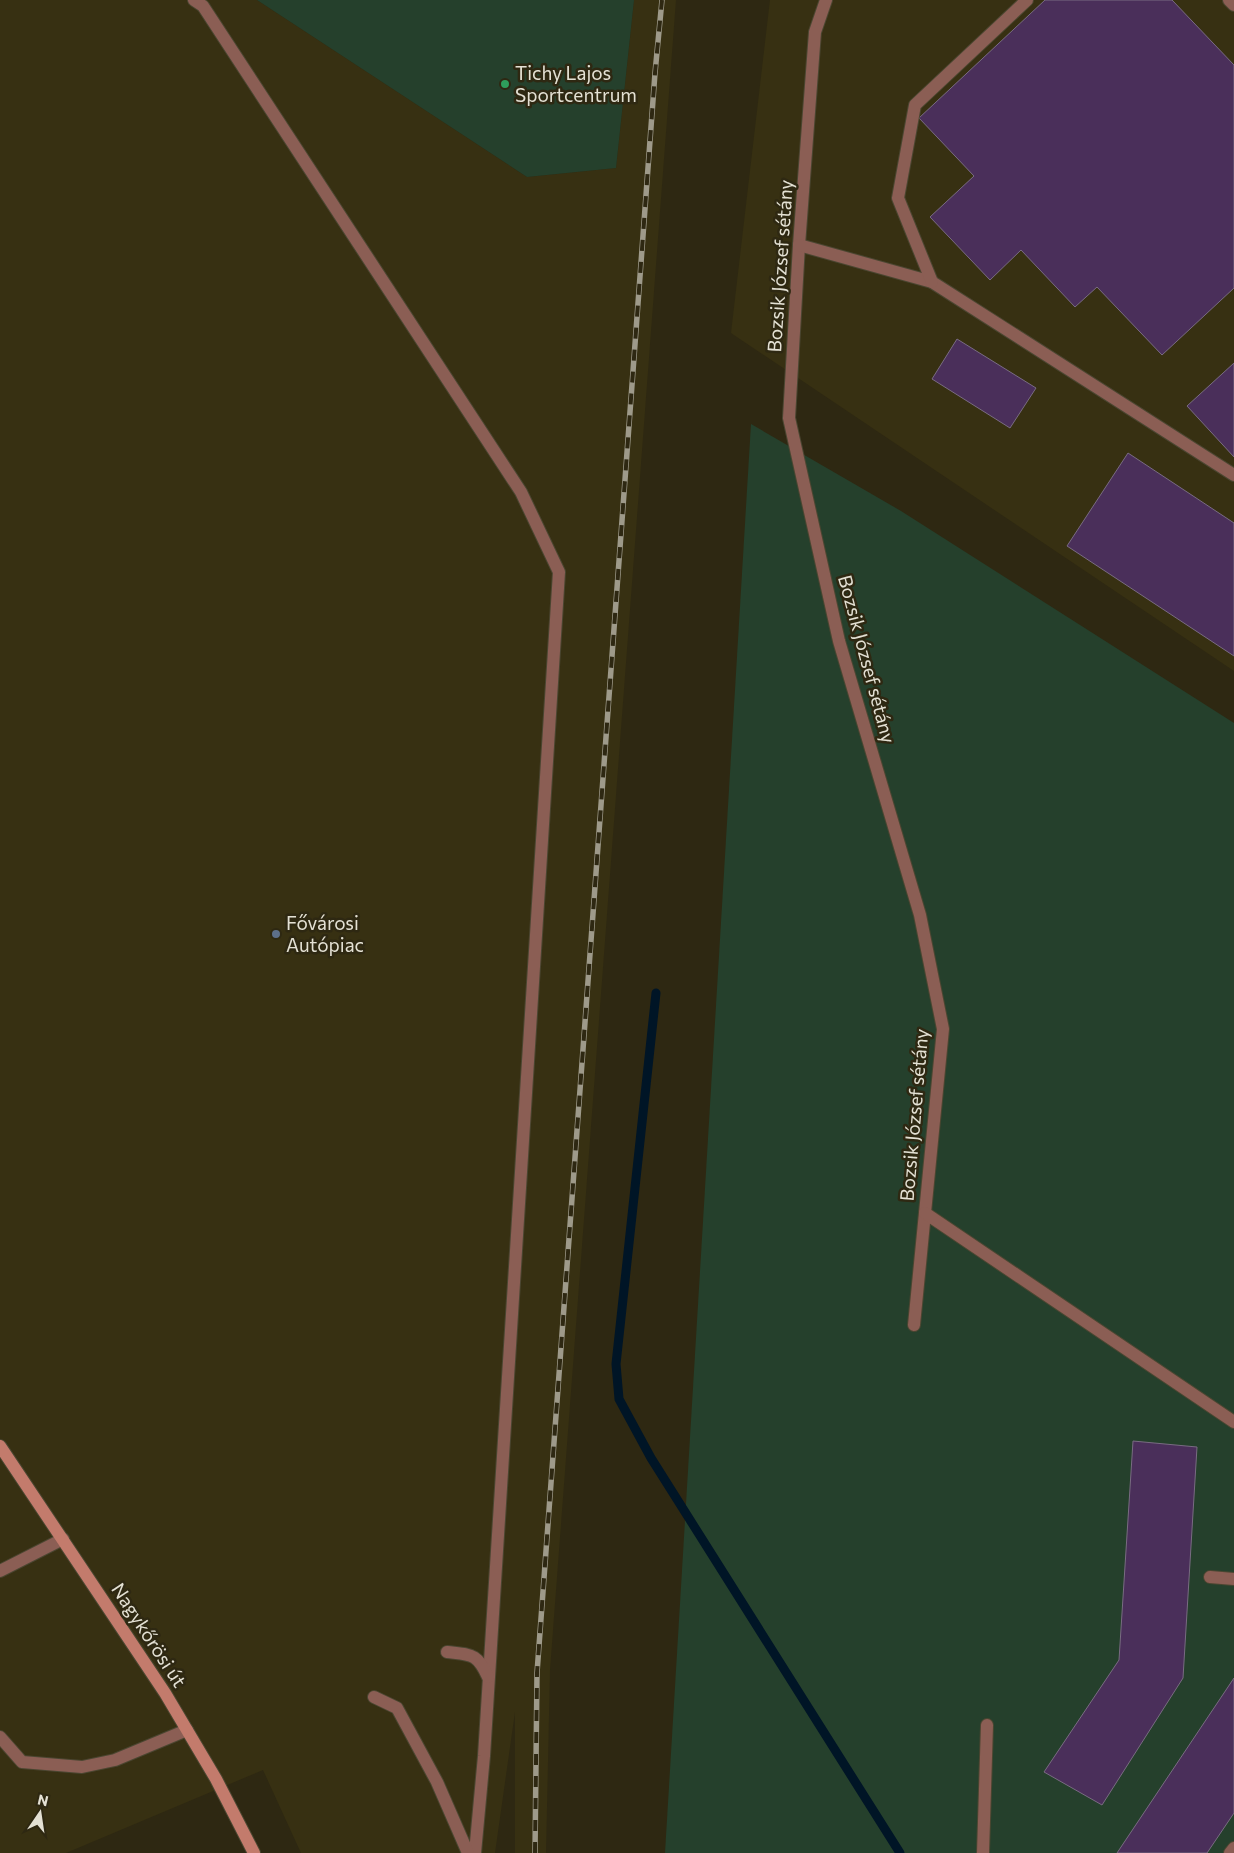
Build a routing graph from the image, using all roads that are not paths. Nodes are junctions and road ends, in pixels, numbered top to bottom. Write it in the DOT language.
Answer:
graph roads {
  1 [pos="194,0"];
  2 [pos="826,0"];
  3 [pos="1027,0"];
  4 [pos="1229,0"];
  5 [pos="1234,5"];
  6 [pos="799,245"];
  7 [pos="932,282"];
  8 [pos="1234,475"];
  9 [pos="925,1213"];
  10 [pos="914,1325"];
  11 [pos="1234,1422"];
  12 [pos="0,1446"];
  13 [pos="63,1539"];
  14 [pos="0,1571"];
  15 [pos="1210,1578"];
  16 [pos="1234,1579"];
  17 [pos="447,1652"];
  18 [pos="489,1678"];
  19 [pos="374,1697"];
  20 [pos="987,1725"];
  21 [pos="187,1730"];
  22 [pos="0,1737"];
  23 [pos="1234,1848"];
  24 [pos="254,1853"];
  25 [pos="468,1853"];
  26 [pos="475,1853"];
  27 [pos="983,1853"];
  28 [pos="1230,1853"];
  1 -- 18 [label="lane"];
  2 -- 6 [label="lane, Bozsik József sétány"];
  3 -- 7 [label="lane"];
  4 -- 5 [label="lane"];
  6 -- 7 [label="lane"];
  6 -- 9 [label="lane, Bozsik József sétány"];
  7 -- 8 [label="lane"];
  9 -- 10 [label="lane, Bozsik József sétány"];
  9 -- 11 [label="lane"];
  12 -- 13 [label="main road, Nagykőrösi út"];
  13 -- 14 [label="lane"];
  13 -- 21 [label="main road, Nagykőrösi út"];
  15 -- 16 [label="lane"];
  17 -- 18 [label="lane"];
  18 -- 26 [label="lane"];
  19 -- 25 [label="lane"];
  20 -- 27 [label="lane"];
  21 -- 22 [label="lane"];
  21 -- 24 [label="main road, Nagykőrösi út"];
  23 -- 28 [label="lane"];
}
